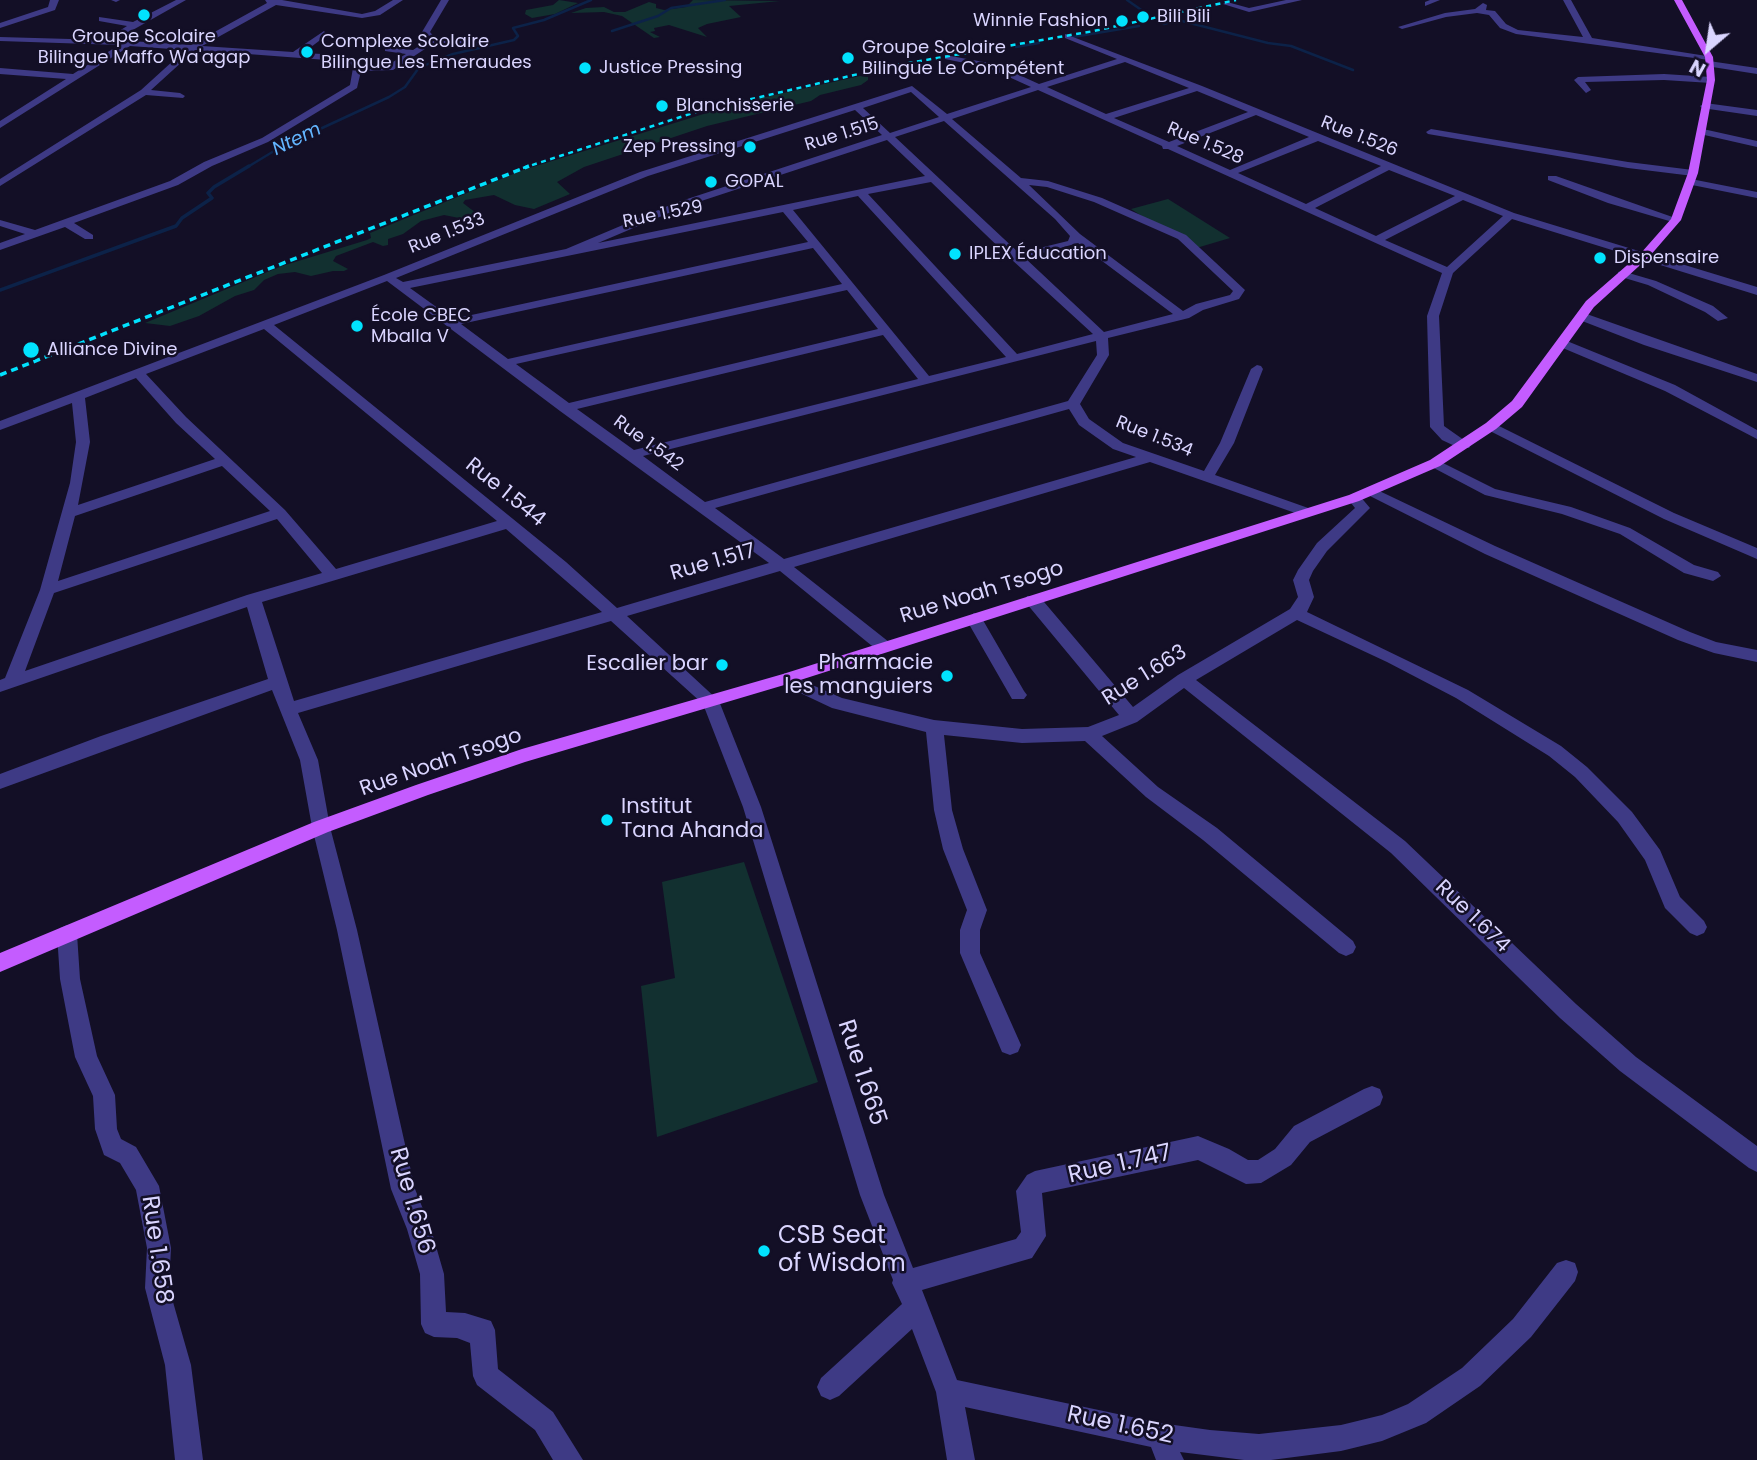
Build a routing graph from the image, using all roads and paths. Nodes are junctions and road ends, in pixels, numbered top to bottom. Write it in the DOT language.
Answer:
graph roads {
  1 [pos="55,0"];
  2 [pos="181,0"];
  3 [pos="260,0"];
  4 [pos="399,0"];
  5 [pos="445,0"];
  6 [pos="1298,0"];
  7 [pos="1482,0"];
  8 [pos="1567,0"];
  9 [pos="1678,0"];
  10 [pos="276,1"];
  11 [pos="1227,4"];
  12 [pos="1477,10"];
  13 [pos="102,19"];
  14 [pos="137,25"];
  15 [pos="0,26"];
  16 [pos="1402,27"];
  17 [pos="324,33"];
  18 [pos="1068,36"];
  19 [pos="0,38"];
  20 [pos="432,40"];
  21 [pos="1589,40"];
  22 [pos="108,41"];
  23 [pos="128,43"];
  24 [pos="485,43"];
  25 [pos="192,48"];
  26 [pos="388,49"];
  27 [pos="416,52"];
  28 [pos="294,55"];
  29 [pos="948,57"];
  30 [pos="1125,59"];
  31 [pos="375,60"];
  32 [pos="1710,67"];
  33 [pos="360,69"];
  34 [pos="0,71"];
  35 [pos="1757,71"];
  36 [pos="76,77"];
  37 [pos="1035,88"];
  38 [pos="1199,88"];
  39 [pos="1586,90"];
  40 [pos="144,92"];
  41 [pos="180,96"];
  42 [pos="1706,106"];
  43 [pos="858,107"];
  44 [pos="0,108"];
  45 [pos="23,111"];
  46 [pos="1256,112"];
  47 [pos="1757,113"];
  48 [pos="947,118"];
  49 [pos="1103,118"];
  50 [pos="0,125"];
  51 [pos="1431,132"];
  52 [pos="1703,132"];
  53 [pos="890,137"];
  54 [pos="1318,137"];
  55 [pos="1757,144"];
  56 [pos="1166,147"];
  57 [pos="1389,166"];
  58 [pos="1228,174"];
  59 [pos="933,178"];
  60 [pos="1552,178"];
  61 [pos="1692,178"];
  62 [pos="1018,181"];
  63 [pos="0,183"];
  64 [pos="860,192"];
  65 [pos="1757,195"];
  66 [pos="1463,196"];
  67 [pos="1307,207"];
  68 [pos="786,208"];
  69 [pos="1510,215"];
  70 [pos="1676,220"];
  71 [pos="0,223"];
  72 [pos="66,223"];
  73 [pos="35,234"];
  74 [pos="1076,236"];
  75 [pos="89,237"];
  76 [pos="1378,239"];
  77 [pos="815,244"];
  78 [pos="0,247"];
  79 [pos="571,250"];
  80 [pos="1644,256"];
  81 [pos="1015,257"];
  82 [pos="1448,272"];
  83 [pos="1622,274"];
  84 [pos="388,277"];
  85 [pos="401,286"];
  86 [pos="849,286"];
  87 [pos="1757,291"];
  88 [pos="1181,315"];
  89 [pos="1581,316"];
  90 [pos="1721,318"];
  91 [pos="450,323"];
  92 [pos="266,324"];
  93 [pos="884,331"];
  94 [pos="1102,336"];
  95 [pos="1562,343"];
  96 [pos="1013,357"];
  97 [pos="505,363"];
  98 [pos="1257,369"];
  99 [pos="139,374"];
  100 [pos="1757,378"];
  101 [pos="925,379"];
  102 [pos="78,397"];
  103 [pos="1073,404"];
  104 [pos="565,408"];
  105 [pos="0,425"];
  106 [pos="1491,426"];
  107 [pos="1757,435"];
  108 [pos="1464,445"];
  109 [pos="631,455"];
  110 [pos="1149,458"];
  111 [pos="223,461"];
  112 [pos="1435,463"];
  113 [pos="1208,476"];
  114 [pos="1371,491"];
  115 [pos="1354,498"];
  116 [pos="703,507"];
  117 [pos="1306,512"];
  118 [pos="69,513"];
  119 [pos="280,513"];
  120 [pos="508,523"];
  121 [pos="1757,554"];
  122 [pos="782,565"];
  123 [pos="332,575"];
  124 [pos="1713,576"];
  125 [pos="48,590"];
  126 [pos="253,599"];
  127 [pos="1033,600"];
  128 [pos="615,613"];
  129 [pos="1296,613"];
  130 [pos="974,619"];
  131 [pos="883,646"];
  132 [pos="1757,656"];
  133 [pos="785,679"];
  134 [pos="1184,679"];
  135 [pos="277,682"];
  136 [pos="6,684"];
  137 [pos="1018,695"];
  138 [pos="710,701"];
  139 [pos="290,709"];
  140 [pos="1131,716"];
  141 [pos="934,727"];
  142 [pos="1090,734"];
  143 [pos="0,782"];
  144 [pos="321,827"];
  145 [pos="1697,927"];
  146 [pos="67,934"];
  147 [pos="1346,947"];
  148 [pos="0,963"];
  149 [pos="1010,1045"];
  150 [pos="1372,1097"];
  151 [pos="1757,1160"];
  152 [pos="1566,1272"];
  153 [pos="904,1283"];
  154 [pos="915,1309"];
  155 [pos="830,1387"];
  156 [pos="949,1392"];
  157 [pos="1165,1448"];
  158 [pos="189,1460"];
  159 [pos="569,1460"];
  160 [pos="961,1460"];
  1 -- 15 [label="street"];
  2 -- 14 [label="street"];
  3 -- 10 [label="street"];
  4 -- 10 [label="street"];
  5 -- 20 [label="street"];
  6 -- 11 [label="street"];
  7 -- 12 [label="street"];
  8 -- 21 [label="street"];
  9 -- 32 [label="main road"];
  10 -- 25 [label="street"];
  12 -- 16 [label="street"];
  12 -- 21 [label="street"];
  13 -- 14 [label="street"];
  14 -- 22 [label="street"];
  17 -- 28 [label="street"];
  18 -- 30 [label="street, Rue 1.526"];
  19 -- 22 [label="street"];
  20 -- 24 [label="street"];
  20 -- 27 [label="street"];
  21 -- 32 [label="street"];
  22 -- 23 [label="street"];
  23 -- 25 [label="street"];
  23 -- 36 [label="street"];
  25 -- 28 [label="street"];
  25 -- 40 [label="street"];
  26 -- 27 [label="street"];
  27 -- 33 [label="street"];
  28 -- 33 [label="street"];
  29 -- 37 [label="street, Rue 1.528"];
  30 -- 37 [label="street, Rue 1.515"];
  30 -- 38 [label="street, Rue 1.526"];
  31 -- 33 [label="street"];
  32 -- 35 [label="street"];
  32 -- 39 [label="street"];
  32 -- 42 [label="main road, Rue Noah Tsogo"];
  33 -- 72 [label="street"];
  34 -- 36 [label="street"];
  36 -- 45 [label="street"];
  37 -- 48 [label="street, Rue 1.515"];
  37 -- 49 [label="street, Rue 1.528"];
  38 -- 46 [label="street, Rue 1.526"];
  38 -- 49 [label="street"];
  40 -- 41 [label="street"];
  40 -- 63 [label="street"];
  42 -- 47 [label="street"];
  42 -- 52 [label="main road, Rue Noah Tsogo"];
  43 -- 48 [label="street, Rue 1.533"];
  43 -- 53 [label="street"];
  43 -- 84 [label="street, Rue 1.533"];
  44 -- 45 [label="street"];
  45 -- 50 [label="street"];
  46 -- 54 [label="street, Rue 1.526"];
  46 -- 56 [label="street"];
  48 -- 53 [label="street, Rue 1.515"];
  48 -- 62 [label="street"];
  49 -- 56 [label="street, Rue 1.528"];
  51 -- 61 [label="street"];
  52 -- 55 [label="street"];
  52 -- 61 [label="main road, Rue Noah Tsogo"];
  53 -- 59 [label="street"];
  53 -- 79 [label="street, Rue 1.515"];
  54 -- 57 [label="street, Rue 1.526"];
  54 -- 58 [label="street"];
  56 -- 58 [label="street, Rue 1.528"];
  57 -- 66 [label="street, Rue 1.526"];
  57 -- 67 [label="street"];
  58 -- 67 [label="street, Rue 1.528"];
  59 -- 64 [label="street, Rue 1.529"];
  59 -- 81 [label="street"];
  60 -- 70 [label="street"];
  61 -- 65 [label="street"];
  61 -- 70 [label="main road, Rue Noah Tsogo"];
  62 -- 74 [label="street"];
  62 -- 88 [label="street"];
  64 -- 68 [label="street, Rue 1.529"];
  64 -- 96 [label="street"];
  66 -- 69 [label="street, Rue 1.526"];
  66 -- 76 [label="street"];
  67 -- 76 [label="street, Rue 1.528"];
  68 -- 77 [label="street"];
  68 -- 79 [label="street, Rue 1.529"];
  69 -- 80 [label="street, Rue 1.526"];
  69 -- 82 [label="street"];
  70 -- 80 [label="main road, Rue Noah Tsogo"];
  71 -- 73 [label="street"];
  72 -- 73 [label="street"];
  72 -- 75 [label="street"];
  73 -- 78 [label="street"];
  74 -- 81 [label="street"];
  74 -- 88 [label="street"];
  76 -- 82 [label="street, Rue 1.528"];
  77 -- 86 [label="street"];
  77 -- 91 [label="street"];
  79 -- 85 [label="street, Rue 1.529"];
  80 -- 83 [label="main road, Rue Noah Tsogo"];
  80 -- 87 [label="street, Rue 1.526"];
  81 -- 94 [label="street"];
  82 -- 108 [label="street"];
  83 -- 89 [label="main road, Rue Noah Tsogo"];
  83 -- 90 [label="street"];
  84 -- 85 [label="street, Rue 1.542"];
  84 -- 92 [label="street, Rue 1.533"];
  85 -- 91 [label="street, Rue 1.542"];
  86 -- 93 [label="street"];
  86 -- 97 [label="street"];
  88 -- 94 [label="street"];
  89 -- 95 [label="main road, Rue Noah Tsogo"];
  89 -- 100 [label="street"];
  91 -- 97 [label="street, Rue 1.542"];
  92 -- 99 [label="street, Rue 1.533"];
  92 -- 120 [label="street, Rue 1.544"];
  93 -- 101 [label="street"];
  93 -- 104 [label="street"];
  94 -- 96 [label="street"];
  94 -- 103 [label="street"];
  95 -- 106 [label="main road, Rue Noah Tsogo"];
  95 -- 107 [label="street"];
  96 -- 101 [label="street"];
  97 -- 104 [label="street, Rue 1.542"];
  98 -- 113 [label="street"];
  99 -- 102 [label="street, Rue 1.533"];
  99 -- 111 [label="street"];
  101 -- 109 [label="street"];
  102 -- 105 [label="street, Rue 1.533"];
  102 -- 118 [label="street"];
  103 -- 110 [label="street, Rue 1.534"];
  103 -- 116 [label="street"];
  104 -- 109 [label="street, Rue 1.542"];
  106 -- 108 [label="main road, Rue Noah Tsogo"];
  106 -- 121 [label="street"];
  108 -- 112 [label="main road, Rue Noah Tsogo"];
  109 -- 116 [label="street, Rue 1.542"];
  110 -- 113 [label="street, Rue 1.534"];
  110 -- 122 [label="street, Rue 1.517"];
  111 -- 118 [label="street"];
  111 -- 119 [label="street"];
  112 -- 114 [label="main road, Rue Noah Tsogo"];
  112 -- 124 [label="street"];
  113 -- 117 [label="street, Rue 1.534"];
  114 -- 115 [label="main road, Rue Noah Tsogo"];
  114 -- 132 [label="street"];
  115 -- 117 [label="main road, Rue Noah Tsogo"];
  115 -- 129 [label="street"];
  116 -- 122 [label="street, Rue 1.542"];
  117 -- 127 [label="main road, Rue Noah Tsogo"];
  118 -- 125 [label="street"];
  119 -- 123 [label="street"];
  119 -- 125 [label="street"];
  120 -- 123 [label="street"];
  120 -- 128 [label="street, Rue 1.544"];
  122 -- 128 [label="street, Rue 1.517"];
  122 -- 131 [label="street, Rue 1.542"];
  123 -- 126 [label="street"];
  125 -- 136 [label="street"];
  126 -- 135 [label="street"];
  126 -- 136 [label="street"];
  127 -- 130 [label="main road, Rue Noah Tsogo"];
  127 -- 140 [label="street"];
  128 -- 138 [label="street, Rue 1.544"];
  128 -- 139 [label="street, Rue 1.517"];
  129 -- 134 [label="street, Rue 1.663"];
  129 -- 145 [label="street"];
  130 -- 131 [label="main road, Rue Noah Tsogo"];
  130 -- 137 [label="street"];
  131 -- 133 [label="main road, Rue Noah Tsogo"];
  133 -- 138 [label="main road, Rue Noah Tsogo"];
  133 -- 141 [label="street, Rue 1.663"];
  134 -- 140 [label="street, Rue 1.663"];
  134 -- 151 [label="street, Rue 1.674"];
  135 -- 139 [label="street"];
  135 -- 143 [label="street"];
  138 -- 144 [label="main road, Rue Noah Tsogo"];
  138 -- 153 [label="street, Rue 1.665"];
  139 -- 144 [label="street"];
  140 -- 142 [label="street, Rue 1.663"];
  141 -- 142 [label="street, Rue 1.663"];
  141 -- 149 [label="street"];
  142 -- 147 [label="street"];
  144 -- 146 [label="main road, Rue Noah Tsogo"];
  144 -- 159 [label="street, Rue 1.656"];
  146 -- 148 [label="main road, Rue Noah Tsogo"];
  146 -- 158 [label="street, Rue 1.658"];
  150 -- 153 [label="street, Rue 1.747"];
  152 -- 157 [label="street, Rue 1.652"];
  153 -- 154 [label="street, Rue 1.665"];
  154 -- 155 [label="street"];
  154 -- 156 [label="street, Rue 1.665"];
  156 -- 157 [label="street, Rue 1.652"];
  156 -- 160 [label="street, Rue 1.665"];
}
